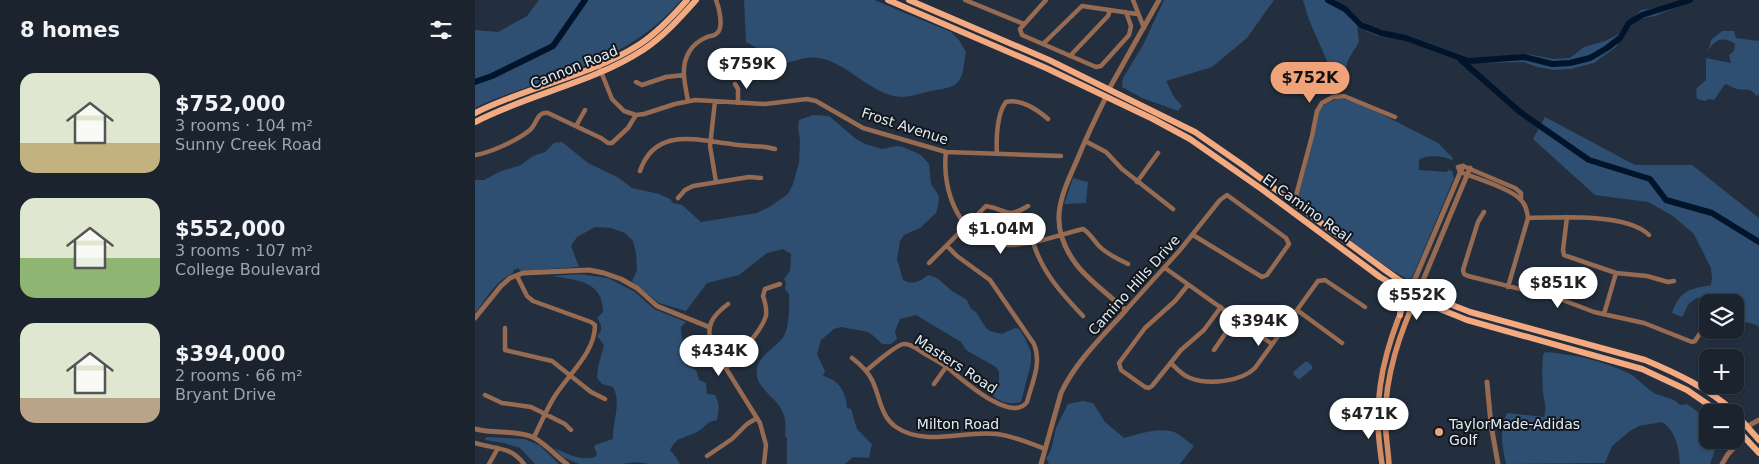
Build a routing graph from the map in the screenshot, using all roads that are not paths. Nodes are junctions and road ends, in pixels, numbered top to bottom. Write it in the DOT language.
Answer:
graph roads {
  1 [pos="687,0"];
  2 [pos="695,0"];
  3 [pos="716,0"];
  4 [pos="888,0"];
  5 [pos="909,0"];
  6 [pos="965,0"];
  7 [pos="1133,0"];
  8 [pos="1159,0"];
  9 [pos="1043,1"];
  10 [pos="1110,10"];
  11 [pos="1126,12"];
  12 [pos="1137,14"];
  13 [pos="1024,24"];
  14 [pos="1144,28"];
  15 [pos="1043,44"];
  16 [pos="1070,56"];
  17 [pos="599,69"];
  18 [pos="684,75"];
  19 [pos="635,82"];
  20 [pos="735,84"];
  21 [pos="1109,89"];
  22 [pos="1105,96"];
  23 [pos="689,101"];
  24 [pos="715,101"];
  25 [pos="738,103"];
  26 [pos="585,110"];
  27 [pos="475,113"];
  28 [pos="635,115"];
  29 [pos="1395,117"];
  30 [pos="1049,119"];
  31 [pos="475,122"];
  32 [pos="576,126"];
  33 [pos="710,141"];
  34 [pos="1085,141"];
  35 [pos="775,149"];
  36 [pos="945,152"];
  37 [pos="1158,152"];
  38 [pos="997,153"];
  39 [pos="475,155"];
  40 [pos="1061,156"];
  41 [pos="1463,166"];
  42 [pos="1470,168"];
  43 [pos="640,171"];
  44 [pos="1460,172"];
  45 [pos="1467,175"];
  46 [pos="761,178"];
  47 [pos="716,182"];
  48 [pos="1137,182"];
  49 [pos="678,198"];
  50 [pos="1521,199"];
  51 [pos="1294,203"];
  52 [pos="1028,206"];
  53 [pos="1173,209"];
  54 [pos="1484,212"];
  55 [pos="1567,217"];
  56 [pos="1528,218"];
  57 [pos="967,226"];
  58 [pos="1061,234"];
  59 [pos="1193,235"];
  60 [pos="1649,235"];
  61 [pos="1033,242"];
  62 [pos="947,246"];
  63 [pos="929,263"];
  64 [pos="1128,264"];
  65 [pos="1165,268"];
  66 [pos="1616,273"];
  67 [pos="517,276"];
  68 [pos="1674,281"];
  69 [pos="780,284"];
  70 [pos="1188,285"];
  71 [pos="1392,286"];
  72 [pos="1412,286"];
  73 [pos="1508,287"];
  74 [pos="1419,290"];
  75 [pos="1408,295"];
  76 [pos="1415,299"];
  77 [pos="728,304"];
  78 [pos="1221,307"];
  79 [pos="1365,307"];
  80 [pos="1126,310"];
  81 [pos="1297,310"];
  82 [pos="1604,314"];
  83 [pos="1400,315"];
  84 [pos="1083,316"];
  85 [pos="475,318"];
  86 [pos="1236,318"];
  87 [pos="709,327"];
  88 [pos="505,328"];
  89 [pos="1699,335"];
  90 [pos="1341,343"];
  91 [pos="1272,344"];
  92 [pos="1213,350"];
  93 [pos="851,358"];
  94 [pos="1171,363"];
  95 [pos="946,367"];
  96 [pos="726,368"];
  97 [pos="867,370"];
  98 [pos="570,374"];
  99 [pos="1487,382"];
  100 [pos="934,384"];
  101 [pos="485,395"];
  102 [pos="605,399"];
  103 [pos="1707,404"];
  104 [pos="1724,404"];
  105 [pos="546,414"];
  106 [pos="757,418"];
  107 [pos="1759,420"];
  108 [pos="1744,422"];
  109 [pos="1748,426"];
  110 [pos="475,429"];
  111 [pos="571,430"];
  112 [pos="534,437"];
  113 [pos="1745,437"];
  114 [pos="1759,440"];
  115 [pos="475,442"];
  116 [pos="498,448"];
  117 [pos="1045,449"];
  118 [pos="1759,453"];
  119 [pos="707,456"];
  120 [pos="489,464"];
  121 [pos="524,464"];
  122 [pos="567,464"];
  123 [pos="764,464"];
  124 [pos="1041,464"];
  125 [pos="1382,464"];
  126 [pos="1389,464"];
  127 [pos="1497,464"];
  128 [pos="1722,464"];
  1 -- 17 [label="main road, Cannon Road"];
  2 -- 17 [label="main road, Cannon Road"];
  3 -- 18 [label="street"];
  4 -- 22 [label="main road, El Camino Real"];
  5 -- 21 [label="main road, El Camino Real"];
  6 -- 13 [label="street"];
  7 -- 12 [label="street"];
  8 -- 14 [label="street"];
  9 -- 13 [label="street"];
  10 -- 11 [label="street"];
  10 -- 15 [label="street"];
  10 -- 16 [label="street"];
  11 -- 12 [label="street"];
  11 -- 16 [label="street"];
  12 -- 14 [label="street"];
  13 -- 15 [label="street"];
  14 -- 21 [label="street"];
  15 -- 16 [label="street"];
  17 -- 27 [label="main road, Cannon Road"];
  17 -- 28 [label="street"];
  17 -- 31 [label="main road, Cannon Road"];
  18 -- 19 [label="street"];
  18 -- 23 [label="street"];
  20 -- 25 [label="street"];
  21 -- 22 [label="street"];
  21 -- 51 [label="main road, El Camino Real"];
  22 -- 34 [label="street"];
  22 -- 71 [label="main road, El Camino Real"];
  23 -- 24 [label="street, Frost Avenue"];
  23 -- 28 [label="street, Frost Avenue"];
  24 -- 25 [label="street, Frost Avenue"];
  24 -- 33 [label="street"];
  25 -- 36 [label="street, Frost Avenue"];
  26 -- 32 [label="street"];
  28 -- 32 [label="street"];
  29 -- 51 [label="street"];
  30 -- 38 [label="street"];
  32 -- 39 [label="street"];
  33 -- 35 [label="street"];
  33 -- 43 [label="street"];
  33 -- 47 [label="street"];
  34 -- 48 [label="street"];
  34 -- 58 [label="street"];
  36 -- 38 [label="street, Frost Avenue"];
  36 -- 57 [label="street"];
  37 -- 48 [label="street"];
  38 -- 40 [label="street, Frost Avenue"];
  41 -- 42 [label="street"];
  41 -- 44 [label="street"];
  42 -- 45 [label="street"];
  42 -- 50 [label="street"];
  44 -- 45 [label="street"];
  44 -- 72 [label="street"];
  45 -- 50 [label="street"];
  45 -- 74 [label="street"];
  46 -- 47 [label="street"];
  47 -- 49 [label="street"];
  48 -- 53 [label="street"];
  50 -- 56 [label="street"];
  51 -- 72 [label="main road, El Camino Real"];
  52 -- 57 [label="street"];
  54 -- 73 [label="street"];
  55 -- 56 [label="street"];
  55 -- 60 [label="street"];
  55 -- 66 [label="street"];
  56 -- 73 [label="street"];
  57 -- 61 [label="street"];
  57 -- 62 [label="street"];
  58 -- 61 [label="street"];
  58 -- 64 [label="street"];
  58 -- 80 [label="street"];
  59 -- 59 [label="street, Camino Hills Drive"];
  59 -- 65 [label="street, Camino Hills Drive"];
  61 -- 84 [label="street"];
  62 -- 63 [label="street"];
  62 -- 95 [label="street, Masters Road"];
  65 -- 70 [label="street"];
  65 -- 80 [label="street, Camino Hills Drive"];
  66 -- 68 [label="street"];
  66 -- 82 [label="street"];
  67 -- 85 [label="street"];
  67 -- 87 [label="street"];
  67 -- 98 [label="street"];
  69 -- 96 [label="street"];
  70 -- 78 [label="street"];
  70 -- 94 [label="street"];
  71 -- 75 [label="main road, El Camino Real"];
  71 -- 83 [label="main road"];
  72 -- 74 [label="main road, El Camino Real"];
  72 -- 75 [label="main road"];
  73 -- 82 [label="street"];
  74 -- 76 [label="main road"];
  74 -- 104 [label="main road, El Camino Real"];
  75 -- 76 [label="main road, El Camino Real"];
  75 -- 83 [label="main road"];
  76 -- 103 [label="main road, El Camino Real"];
  76 -- 126 [label="main road"];
  77 -- 87 [label="street"];
  78 -- 86 [label="street"];
  78 -- 94 [label="street"];
  79 -- 81 [label="street"];
  80 -- 117 [label="street, Camino Hills Drive"];
  81 -- 90 [label="street"];
  81 -- 91 [label="street"];
  82 -- 89 [label="street"];
  83 -- 125 [label="main road"];
  86 -- 91 [label="street"];
  86 -- 92 [label="street"];
  87 -- 96 [label="street"];
  88 -- 98 [label="street"];
  91 -- 94 [label="street"];
  93 -- 97 [label="street, Milton Road"];
  95 -- 97 [label="street, Masters Road"];
  95 -- 100 [label="street"];
  96 -- 106 [label="street"];
  97 -- 117 [label="street, Milton Road"];
  98 -- 102 [label="street"];
  98 -- 105 [label="street"];
  99 -- 127 [label="street"];
  101 -- 105 [label="street"];
  105 -- 111 [label="street"];
  105 -- 112 [label="street"];
  106 -- 119 [label="street"];
  106 -- 123 [label="street"];
  107 -- 109 [label="street"];
  108 -- 109 [label="main road, El Camino Real"];
  109 -- 114 [label="main road, El Camino Real"];
  110 -- 112 [label="street"];
  112 -- 122 [label="street"];
  113 -- 118 [label="main road"];
  113 -- 128 [label="street"];
  115 -- 116 [label="street"];
  116 -- 120 [label="street"];
  116 -- 121 [label="street"];
  117 -- 124 [label="street, Camino Hills Drive"];
}
